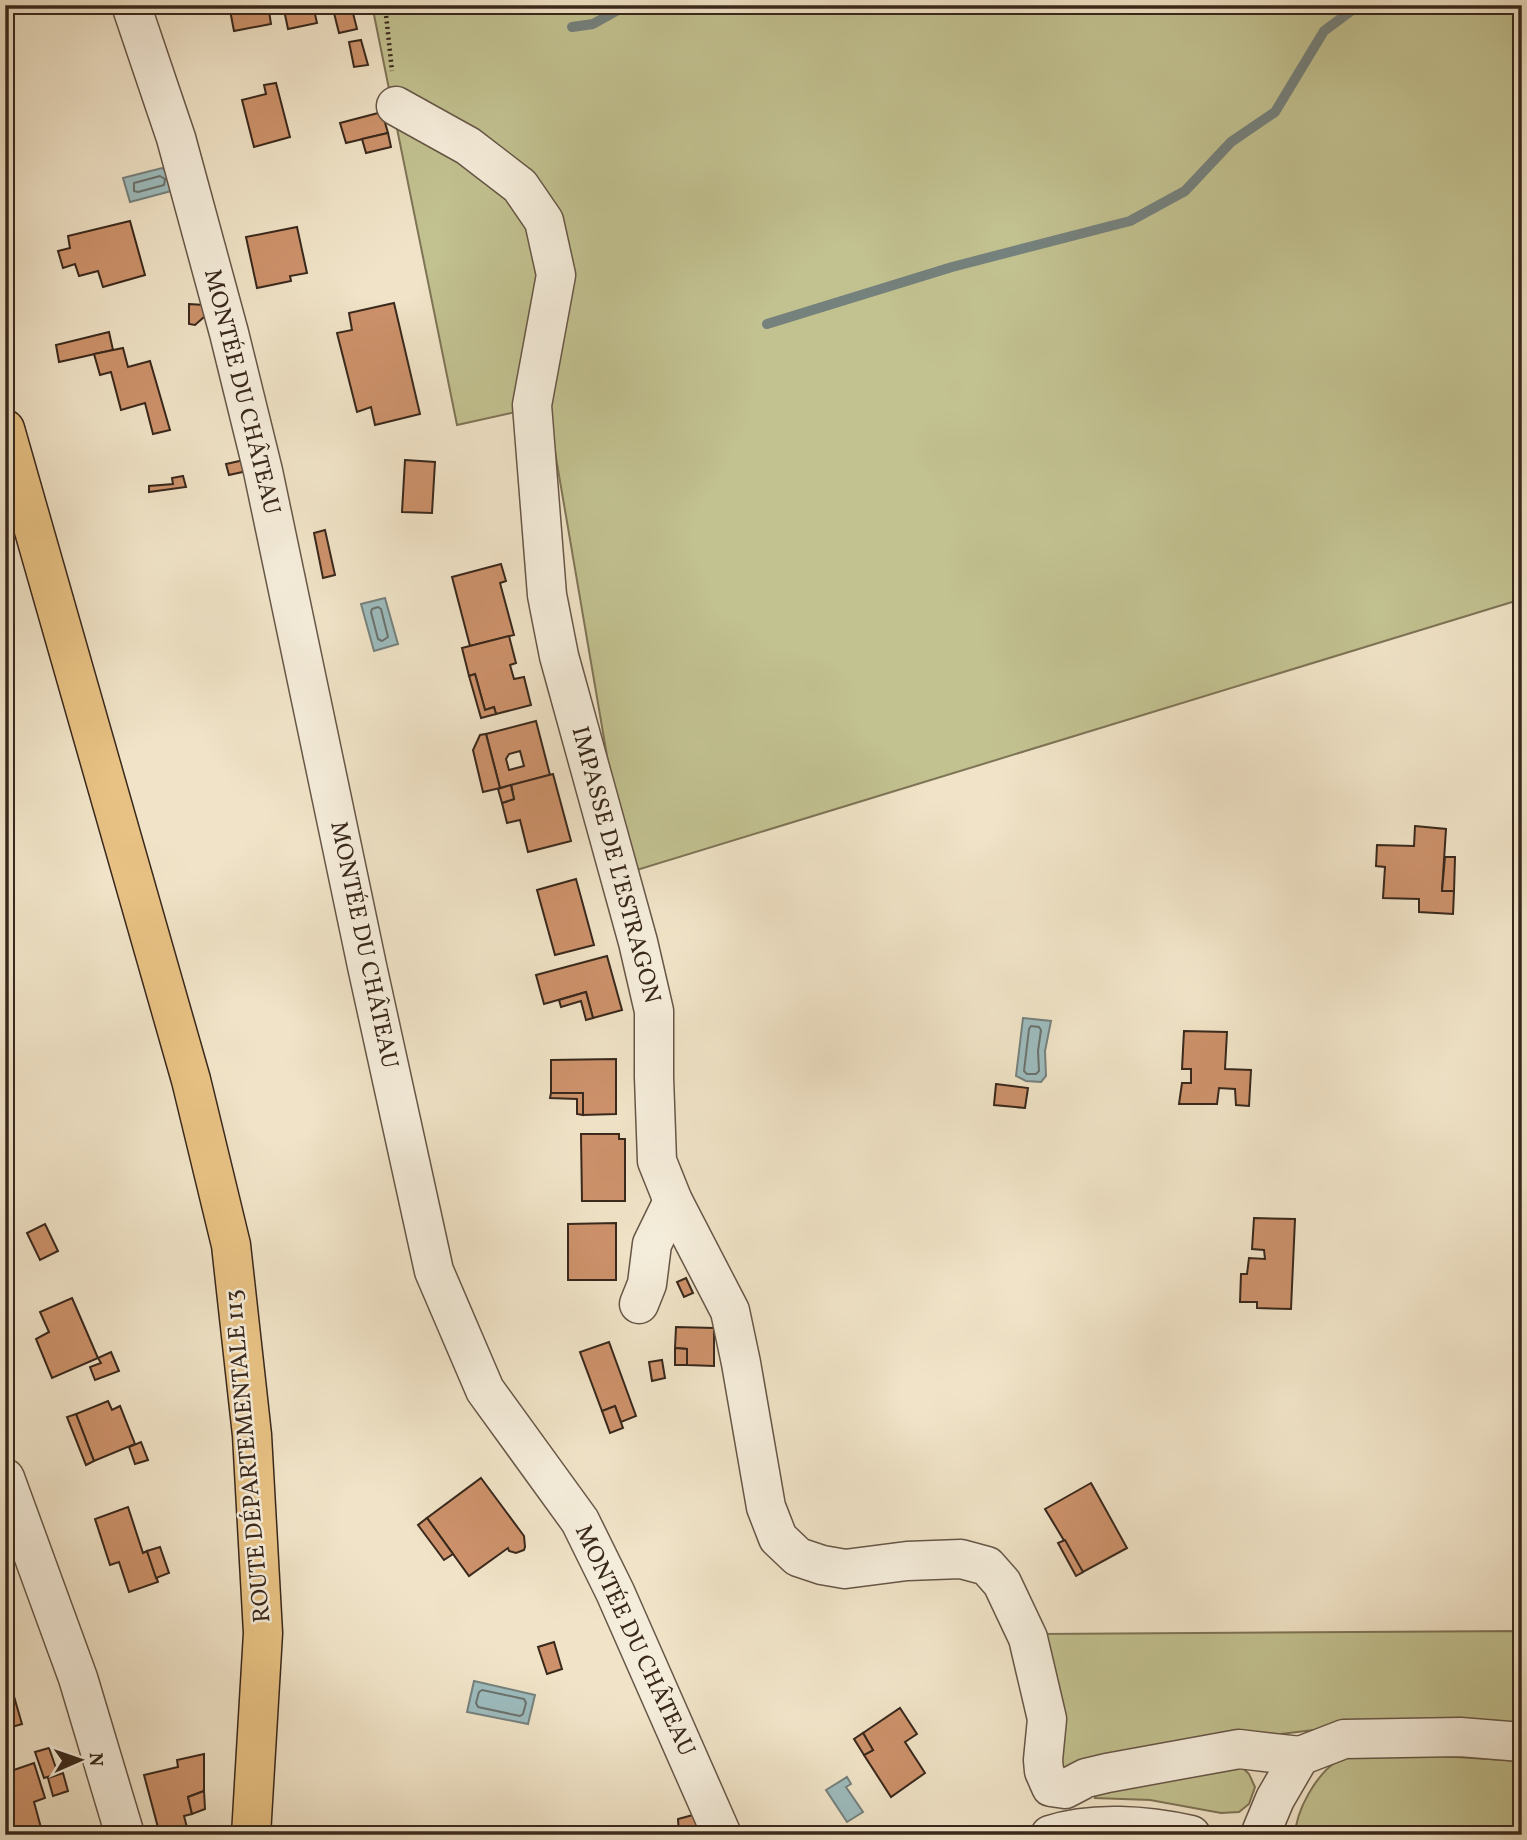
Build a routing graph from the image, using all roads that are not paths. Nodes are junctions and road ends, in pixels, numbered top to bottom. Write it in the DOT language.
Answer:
graph roads {
  1 [pos="131,5"];
  2 [pos="396,106"];
  3 [pos="5,429"];
  4 [pos="673,1200"];
  5 [pos="639,1304"];
  6 [pos="5,1478"];
  7 [pos="1522,1742"];
  8 [pos="1300,1756"];
  9 [pos="125,1835"];
  10 [pos="251,1835"];
  11 [pos="722,1835"];
  12 [pos="1050,1835"];
  13 [pos="1191,1835"];
  14 [pos="1260,1835"];
  1 -- 11 [label="street, MONTÉE DU CHÂTEAU"];
  2 -- 4 [label="street, IMPASSE DE L’ESTRAGON"];
  3 -- 10 [label="main road, ROUTE DÉPARTEMENTALE 113"];
  4 -- 5 [label="street"];
  4 -- 8 [label="street, IMPASSE DE L’ESTRAGON"];
  6 -- 9 [label="street"];
  7 -- 8 [label="street"];
  8 -- 14 [label="street"];
  12 -- 13 [label="street"];
}
